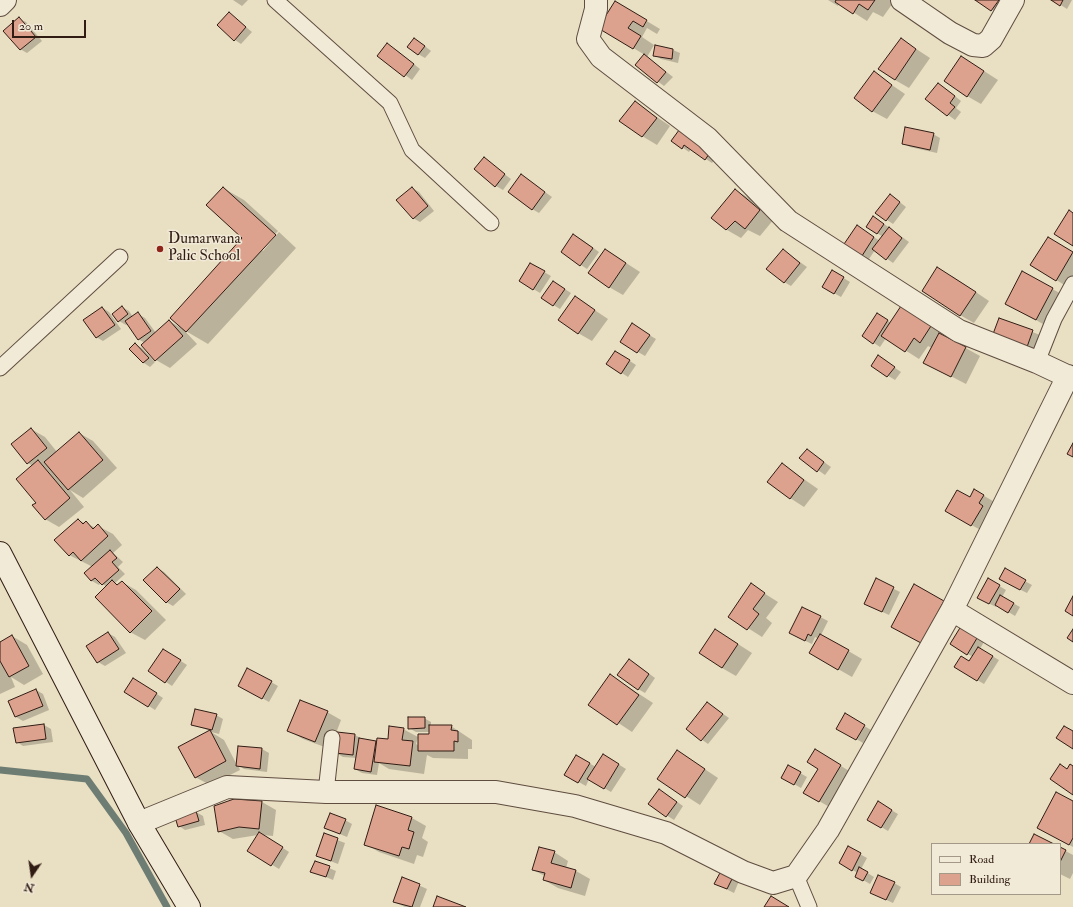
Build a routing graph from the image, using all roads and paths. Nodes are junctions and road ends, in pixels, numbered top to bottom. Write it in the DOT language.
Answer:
graph roads {
  1 [pos="5,0"];
  2 [pos="275,0"];
  3 [pos="596,0"];
  4 [pos="902,0"];
  5 [pos="1013,0"];
  6 [pos="0,5"];
  7 [pos="491,223"];
  8 [pos="120,257"];
  9 [pos="1073,284"];
  10 [pos="1037,362"];
  11 [pos="0,368"];
  12 [pos="1070,378"];
  13 [pos="0,553"];
  14 [pos="952,610"];
  15 [pos="1073,683"];
  16 [pos="332,738"];
  17 [pos="326,792"];
  18 [pos="140,823"];
  19 [pos="796,876"];
  20 [pos="189,907"];
  21 [pos="809,907"];
  1 -- 6 [label="street"];
  2 -- 7 [label="lane"];
  3 -- 10 [label="street"];
  4 -- 5 [label="street"];
  8 -- 11 [label="lane"];
  9 -- 10 [label="lane"];
  10 -- 12 [label="street"];
  12 -- 14 [label="street"];
  13 -- 18 [label="street"];
  14 -- 15 [label="street"];
  14 -- 19 [label="street"];
  16 -- 17 [label="lane"];
  17 -- 18 [label="street"];
  17 -- 19 [label="street"];
  18 -- 20 [label="street"];
  19 -- 21 [label="lane"];
}
